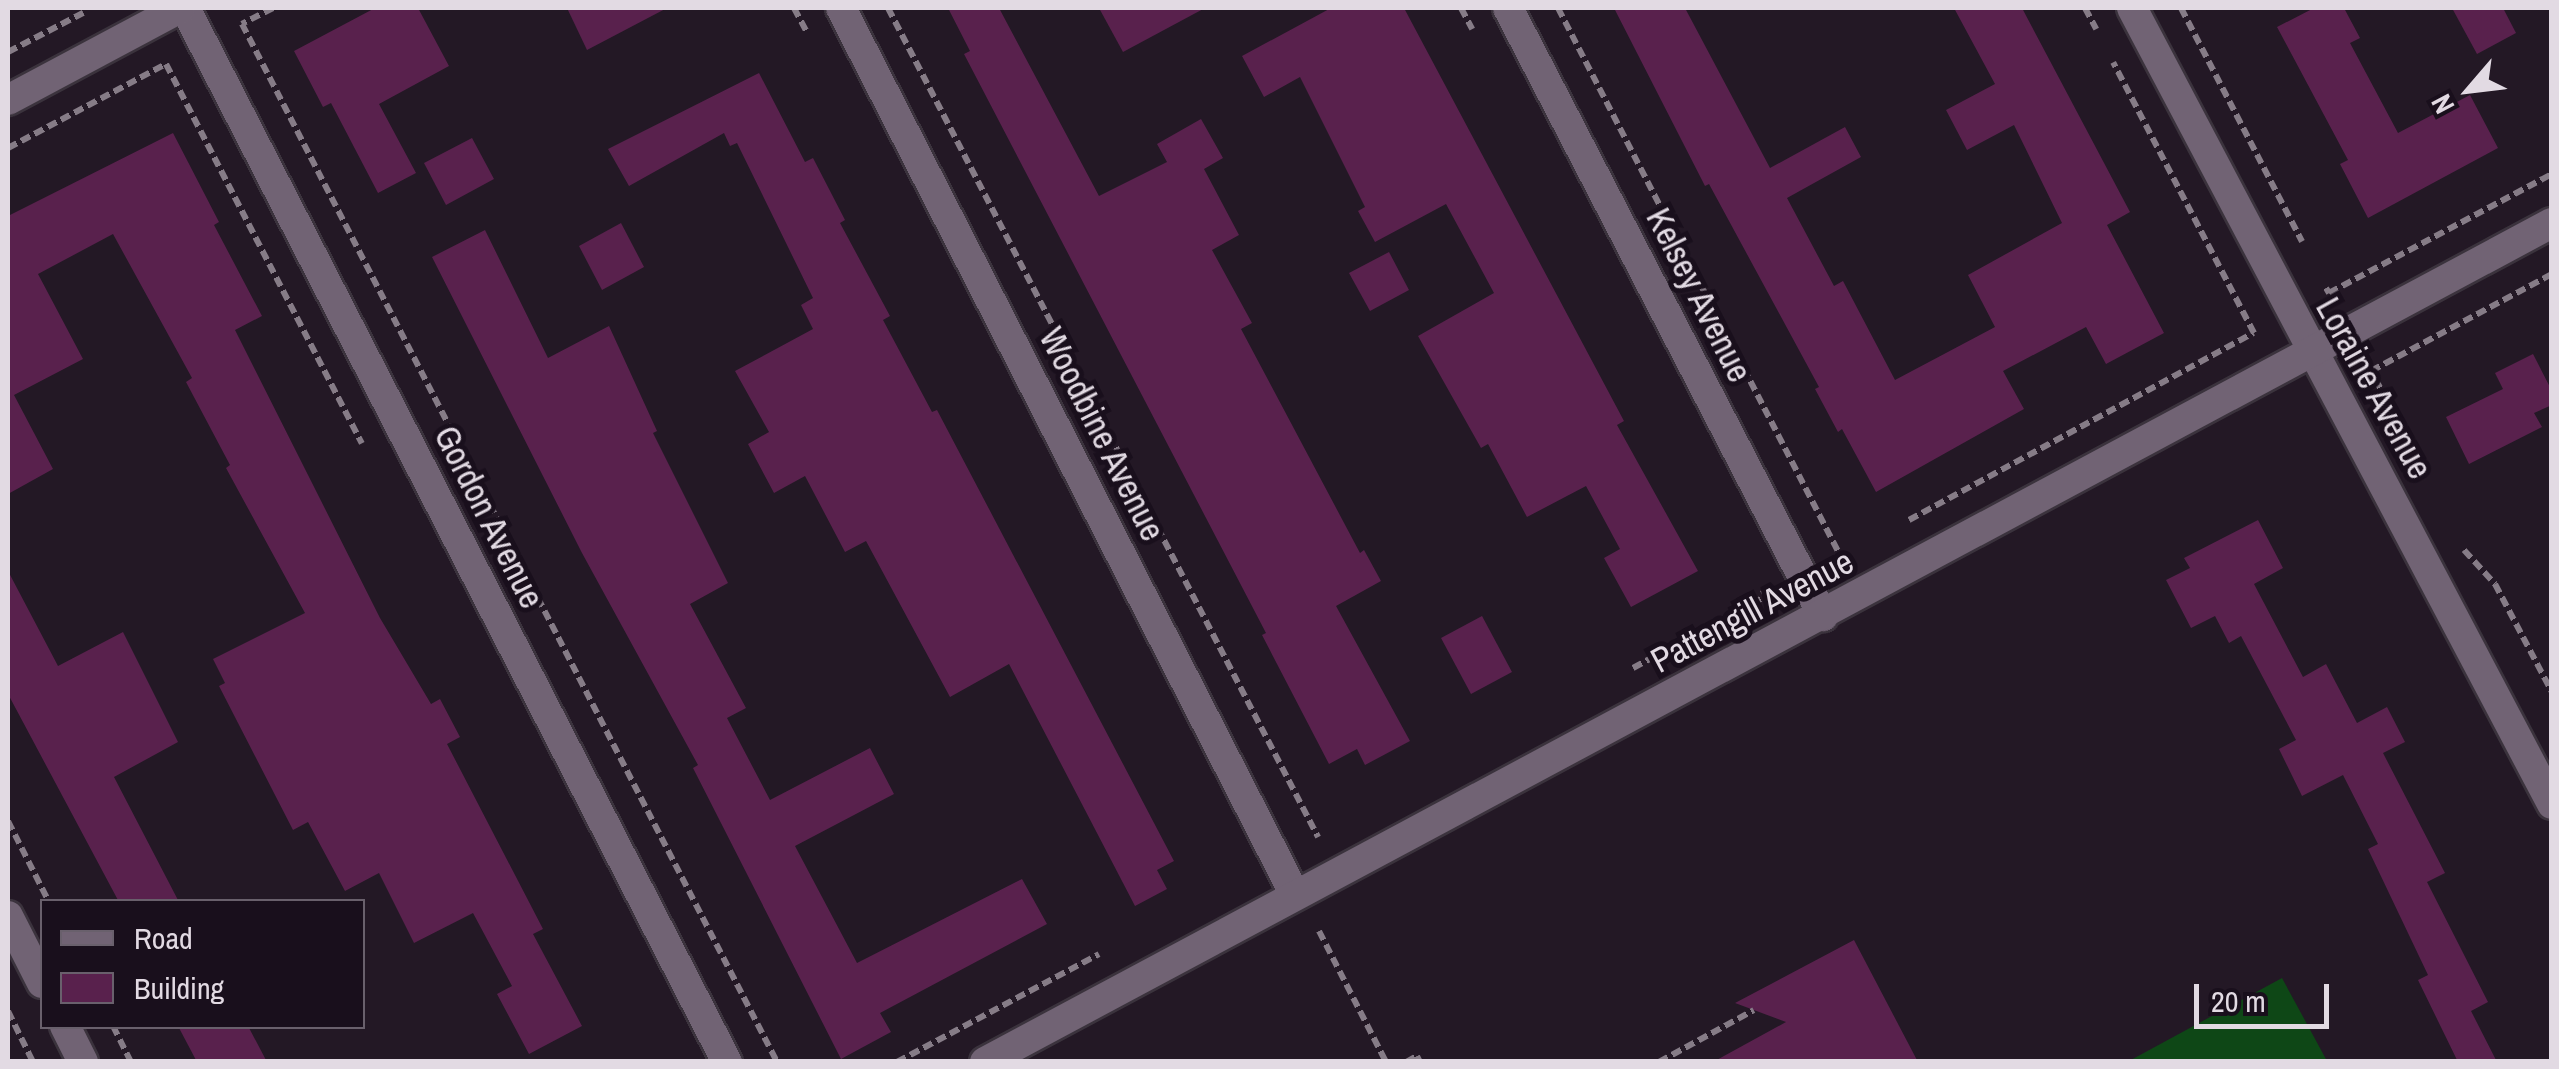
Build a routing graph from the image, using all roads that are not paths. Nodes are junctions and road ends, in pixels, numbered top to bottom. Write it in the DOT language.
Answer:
graph roads {
  1 [pos="182,8"];
  2 [pos="842,8"];
  3 [pos="1508,8"];
  4 [pos="2132,8"];
  5 [pos="8,100"];
  6 [pos="2552,224"];
  7 [pos="2314,351"];
  8 [pos="1823,616"];
  9 [pos="2552,804"];
  10 [pos="1295,895"];
  11 [pos="8,916"];
  12 [pos="40,980"];
  13 [pos="66,1029"];
  14 [pos="83,1062"];
  15 [pos="727,1062"];
  16 [pos="986,1062"];
  1 -- 5 [label="street"];
  1 -- 15 [label="street, Gordon Avenue"];
  2 -- 10 [label="street, Woodbine Avenue"];
  3 -- 8 [label="street, Kelsey Avenue"];
  4 -- 7 [label="street, Loraine Avenue"];
  6 -- 7 [label="street, Pattengill Avenue"];
  7 -- 8 [label="street, Pattengill Avenue"];
  7 -- 9 [label="street, Loraine Avenue"];
  8 -- 10 [label="street, Pattengill Avenue"];
  10 -- 16 [label="street, Pattengill Avenue"];
  11 -- 12 [label="street"];
  13 -- 14 [label="street"];
}
